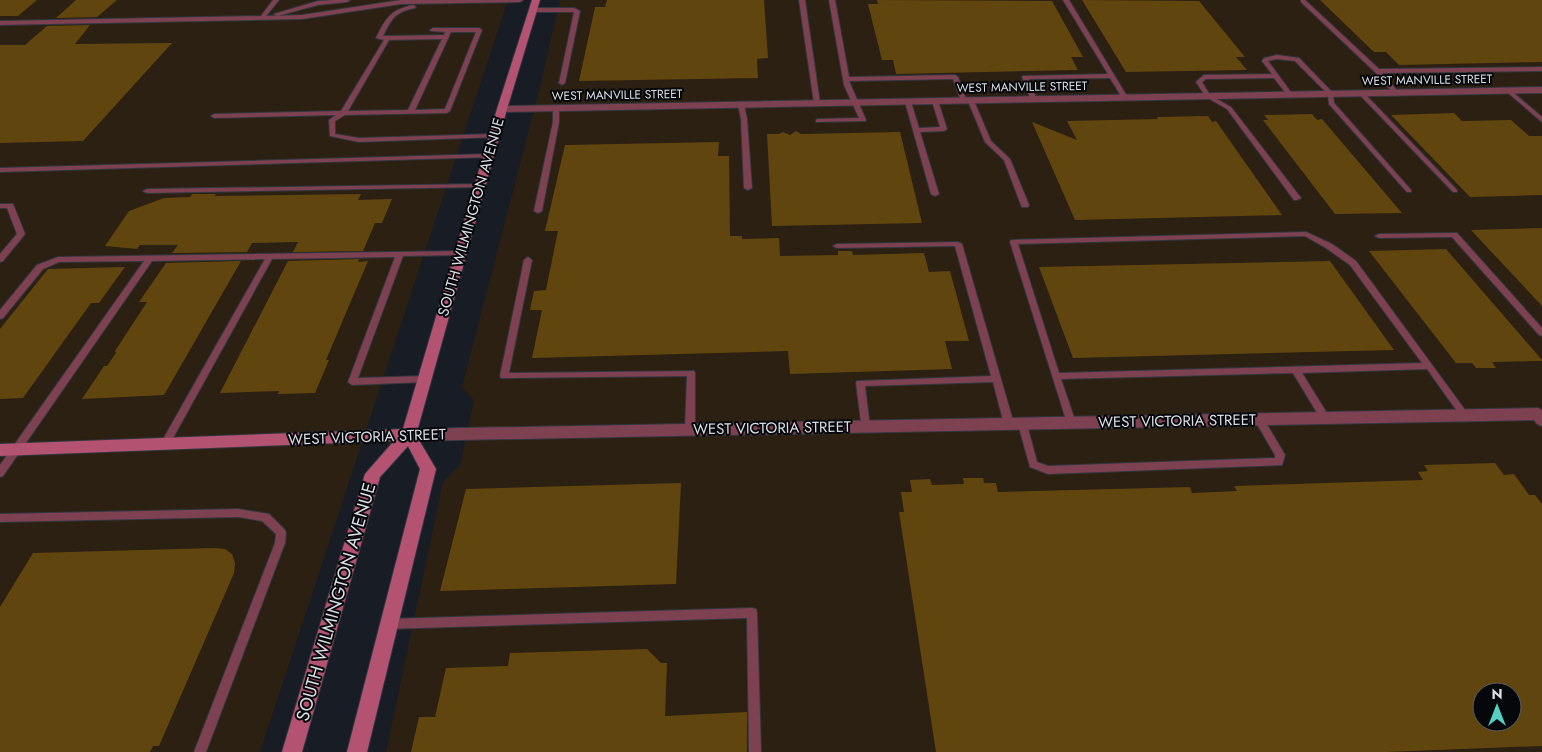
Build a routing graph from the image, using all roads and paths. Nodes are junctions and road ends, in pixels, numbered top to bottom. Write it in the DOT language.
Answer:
graph roads {
  1 [pos="276,0"];
  2 [pos="307,0"];
  3 [pos="347,0"];
  4 [pos="520,0"];
  5 [pos="802,0"];
  6 [pos="832,0"];
  7 [pos="1066,0"];
  8 [pos="1303,1"];
  9 [pos="318,3"];
  10 [pos="535,5"];
  11 [pos="262,18"];
  12 [pos="0,23"];
  13 [pos="432,30"];
  14 [pos="450,30"];
  15 [pos="446,37"];
  16 [pos="388,38"];
  17 [pos="1542,68"];
  18 [pos="1377,71"];
  19 [pos="1112,76"];
  20 [pos="1276,76"];
  21 [pos="846,79"];
  22 [pos="562,83"];
  23 [pos="1542,90"];
  24 [pos="1509,91"];
  25 [pos="1396,93"];
  26 [pos="1331,94"];
  27 [pos="1362,94"];
  28 [pos="1290,95"];
  29 [pos="1208,96"];
  30 [pos="1125,98"];
  31 [pos="1034,100"];
  32 [pos="935,101"];
  33 [pos="967,101"];
  34 [pos="908,102"];
  35 [pos="855,103"];
  36 [pos="817,104"];
  37 [pos="741,105"];
  38 [pos="556,108"];
  39 [pos="502,109"];
  40 [pos="411,111"];
  41 [pos="343,114"];
  42 [pos="214,116"];
  43 [pos="1542,120"];
  44 [pos="818,121"];
  45 [pos="916,130"];
  46 [pos="494,136"];
  47 [pos="489,156"];
  48 [pos="0,170"];
  49 [pos="480,186"];
  50 [pos="748,188"];
  51 [pos="147,191"];
  52 [pos="1409,191"];
  53 [pos="1455,191"];
  54 [pos="935,194"];
  55 [pos="1297,198"];
  56 [pos="1025,205"];
  57 [pos="0,206"];
  58 [pos="538,212"];
  59 [pos="1379,236"];
  60 [pos="837,246"];
  61 [pos="461,252"];
  62 [pos="400,254"];
  63 [pos="270,256"];
  64 [pos="0,259"];
  65 [pos="150,259"];
  66 [pos="528,260"];
  67 [pos="0,316"];
  68 [pos="1542,333"];
  69 [pos="1429,366"];
  70 [pos="1296,370"];
  71 [pos="1056,376"];
  72 [pos="997,379"];
  73 [pos="425,380"];
  74 [pos="1465,416"];
  75 [pos="1325,418"];
  76 [pos="1259,419"];
  77 [pos="1542,420"];
  78 [pos="1071,423"];
  79 [pos="1016,424"];
  80 [pos="865,427"];
  81 [pos="690,430"];
  82 [pos="409,435"];
  83 [pos="165,444"];
  84 [pos="18,449"];
  85 [pos="0,450"];
  86 [pos="0,473"];
  87 [pos="0,518"];
  88 [pos="388,624"];
  89 [pos="200,752"];
  90 [pos="292,752"];
  91 [pos="356,752"];
  92 [pos="755,752"];
  1 -- 11 [label="lane"];
  2 -- 9 [label="lane"];
  3 -- 9 [label="lane"];
  4 -- 11 [label="lane"];
  5 -- 36 [label="lane"];
  6 -- 21 [label="lane"];
  7 -- 19 [label="lane"];
  8 -- 18 [label="lane"];
  9 -- 11 [label="lane"];
  10 -- 16 [label="lane"];
  10 -- 22 [label="lane"];
  10 -- 39 [label="main road, SOUTH WILMINGTON AVENUE"];
  11 -- 12 [label="lane"];
  13 -- 14 [label="lane"];
  14 -- 15 [label="lane"];
  14 -- 40 [label="lane"];
  15 -- 16 [label="lane"];
  15 -- 40 [label="lane"];
  16 -- 41 [label="lane"];
  17 -- 18 [label="lane"];
  18 -- 25 [label="lane"];
  19 -- 30 [label="lane"];
  19 -- 31 [label="lane"];
  20 -- 26 [label="lane"];
  20 -- 28 [label="lane"];
  20 -- 29 [label="lane"];
  21 -- 33 [label="lane"];
  21 -- 35 [label="lane"];
  23 -- 24 [label="street, WEST MANVILLE STREET"];
  24 -- 25 [label="street, WEST MANVILLE STREET"];
  24 -- 43 [label="lane"];
  25 -- 27 [label="street, WEST MANVILLE STREET"];
  26 -- 27 [label="street, WEST MANVILLE STREET"];
  26 -- 28 [label="street, WEST MANVILLE STREET"];
  26 -- 52 [label="lane"];
  27 -- 53 [label="lane"];
  28 -- 29 [label="street, WEST MANVILLE STREET"];
  29 -- 30 [label="street, WEST MANVILLE STREET"];
  29 -- 55 [label="lane"];
  30 -- 31 [label="street, WEST MANVILLE STREET"];
  31 -- 33 [label="street, WEST MANVILLE STREET"];
  32 -- 33 [label="street, WEST MANVILLE STREET"];
  32 -- 34 [label="street, WEST MANVILLE STREET"];
  32 -- 45 [label="lane"];
  33 -- 56 [label="lane"];
  34 -- 35 [label="street, WEST MANVILLE STREET"];
  34 -- 45 [label="lane"];
  35 -- 36 [label="street, WEST MANVILLE STREET"];
  35 -- 44 [label="lane"];
  36 -- 37 [label="street, WEST MANVILLE STREET"];
  37 -- 38 [label="street, WEST MANVILLE STREET"];
  37 -- 50 [label="lane"];
  38 -- 39 [label="street, WEST MANVILLE STREET"];
  38 -- 58 [label="lane"];
  39 -- 46 [label="main road, SOUTH WILMINGTON AVENUE"];
  40 -- 41 [label="lane"];
  41 -- 42 [label="lane"];
  41 -- 46 [label="lane"];
  45 -- 54 [label="lane"];
  46 -- 47 [label="main road, SOUTH WILMINGTON AVENUE"];
  47 -- 48 [label="lane"];
  47 -- 49 [label="main road, SOUTH WILMINGTON AVENUE"];
  49 -- 51 [label="lane"];
  49 -- 61 [label="main road, SOUTH WILMINGTON AVENUE"];
  57 -- 64 [label="lane"];
  59 -- 68 [label="lane"];
  60 -- 72 [label="lane"];
  61 -- 62 [label="lane"];
  61 -- 73 [label="main road, SOUTH WILMINGTON AVENUE"];
  62 -- 63 [label="lane"];
  62 -- 73 [label="lane"];
  63 -- 65 [label="lane"];
  63 -- 83 [label="lane"];
  65 -- 67 [label="lane"];
  65 -- 84 [label="lane"];
  66 -- 81 [label="lane"];
  69 -- 70 [label="lane"];
  69 -- 71 [label="lane"];
  69 -- 74 [label="lane"];
  70 -- 71 [label="lane"];
  70 -- 75 [label="lane"];
  71 -- 78 [label="lane"];
  72 -- 79 [label="lane"];
  72 -- 80 [label="lane"];
  73 -- 82 [label="main road, SOUTH WILMINGTON AVENUE"];
  74 -- 75 [label="street, WEST VICTORIA STREET"];
  74 -- 77 [label="street, WEST VICTORIA STREET"];
  75 -- 76 [label="street, WEST VICTORIA STREET"];
  76 -- 78 [label="street, WEST VICTORIA STREET"];
  76 -- 79 [label="lane"];
  78 -- 79 [label="street, WEST VICTORIA STREET"];
  79 -- 80 [label="street, WEST VICTORIA STREET"];
  80 -- 81 [label="street, WEST VICTORIA STREET"];
  81 -- 82 [label="street, WEST VICTORIA STREET"];
  82 -- 83 [label="main road, WEST VICTORIA STREET"];
  82 -- 88 [label="main road"];
  82 -- 90 [label="main road, SOUTH WILMINGTON AVENUE"];
  83 -- 84 [label="main road, WEST VICTORIA STREET"];
  84 -- 85 [label="main road, WEST VICTORIA STREET"];
  84 -- 86 [label="lane"];
  87 -- 89 [label="lane"];
  88 -- 91 [label="main road"];
  88 -- 92 [label="lane"];
}
